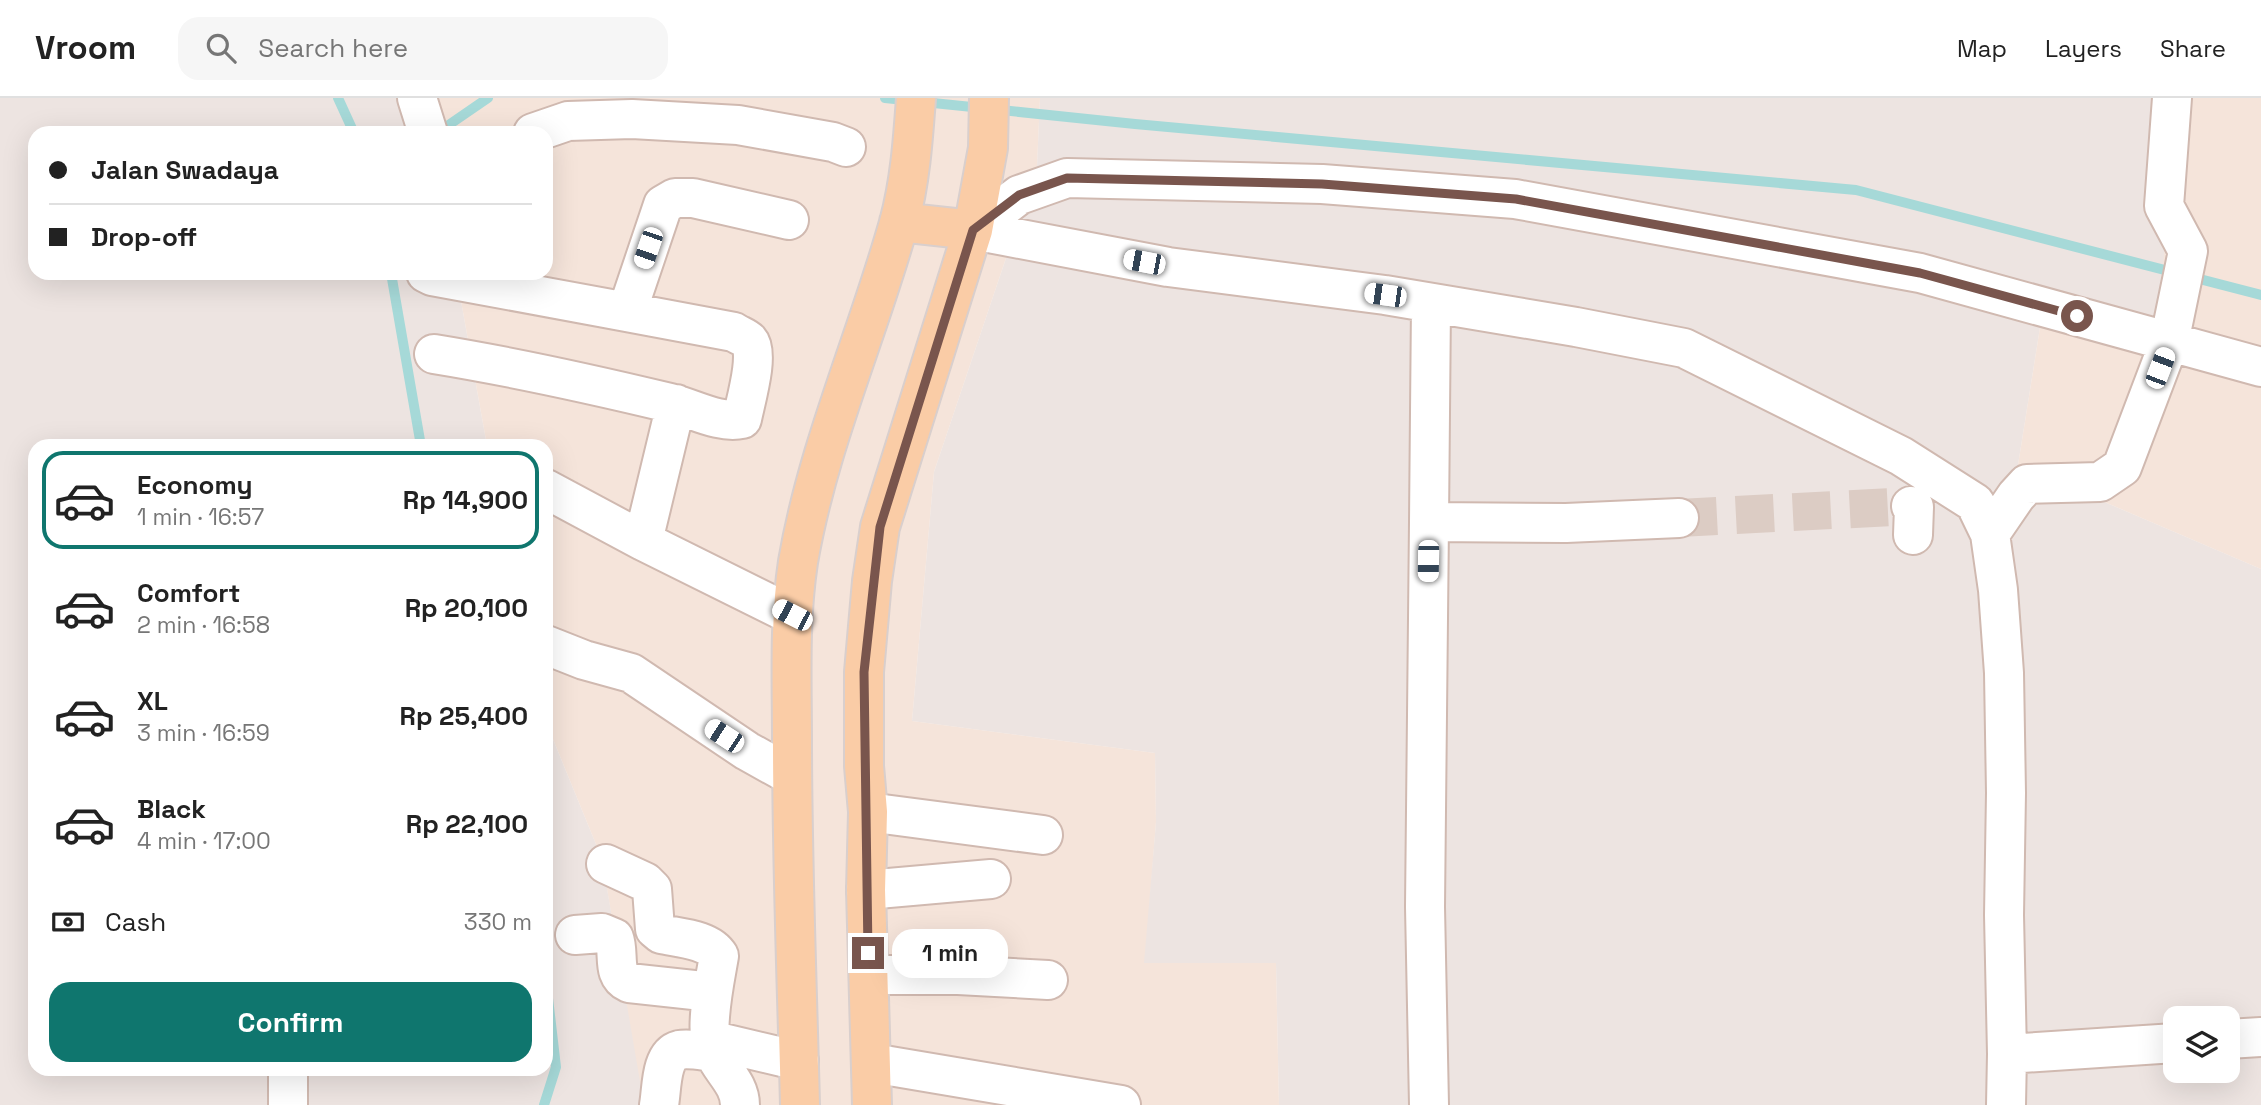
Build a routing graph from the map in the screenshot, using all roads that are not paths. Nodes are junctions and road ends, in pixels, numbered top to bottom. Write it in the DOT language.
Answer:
graph roads {
  1 [pos="417,98"];
  2 [pos="916,98"];
  3 [pos="989,98"];
  4 [pos="2172,98"];
  5 [pos="427,126"];
  6 [pos="553,126"];
  7 [pos="846,147"];
  8 [pos="789,220"];
  9 [pos="899,222"];
  10 [pos="973,230"];
  11 [pos="462,280"];
  12 [pos="1431,304"];
  13 [pos="627,312"];
  14 [pos="2169,343"];
  15 [pos="434,354"];
  16 [pos="2261,367"];
  17 [pos="676,404"];
  18 [pos="553,493"];
  19 [pos="1679,518"];
  20 [pos="1429,523"];
  21 [pos="1990,534"];
  22 [pos="643,541"];
  23 [pos="792,615"];
  24 [pos="553,648"];
  25 [pos="792,776"];
  26 [pos="868,811"];
  27 [pos="1043,835"];
  28 [pos="606,864"];
  29 [pos="991,879"];
  30 [pos="866,890"];
  31 [pos="575,935"];
  32 [pos="869,975"];
  33 [pos="1048,980"];
  34 [pos="712,992"];
  35 [pos="2261,1037"];
  36 [pos="2240,1039"];
  37 [pos="2163,1044"];
  38 [pos="711,1046"];
  39 [pos="2007,1054"];
  40 [pos="799,1060"];
  41 [pos="872,1063"];
  42 [pos="288,1076"];
  43 [pos="288,1105"];
  44 [pos="659,1105"];
  45 [pos="740,1105"];
  46 [pos="800,1105"];
  47 [pos="873,1105"];
  48 [pos="1122,1105"];
  49 [pos="1429,1105"];
  50 [pos="2006,1105"];
  1 -- 5 [label="street"];
  2 -- 9 [label="main road"];
  3 -- 10 [label="main road"];
  4 -- 14 [label="street"];
  6 -- 7 [label="street"];
  8 -- 13 [label="street"];
  9 -- 10 [label="main road"];
  9 -- 23 [label="main road"];
  10 -- 12 [label="street"];
  10 -- 14 [label="street"];
  10 -- 26 [label="main road"];
  11 -- 13 [label="street"];
  12 -- 20 [label="street"];
  12 -- 21 [label="street"];
  13 -- 17 [label="street"];
  14 -- 16 [label="street"];
  14 -- 21 [label="street"];
  15 -- 17 [label="street"];
  17 -- 22 [label="street"];
  18 -- 22 [label="street"];
  19 -- 20 [label="street"];
  20 -- 49 [label="street"];
  21 -- 39 [label="street"];
  22 -- 23 [label="street"];
  23 -- 25 [label="main road"];
  24 -- 25 [label="street"];
  25 -- 40 [label="main road"];
  26 -- 27 [label="street"];
  26 -- 30 [label="main road"];
  28 -- 34 [label="street"];
  29 -- 30 [label="street"];
  30 -- 32 [label="main road"];
  31 -- 34 [label="street"];
  32 -- 33 [label="street"];
  32 -- 41 [label="main road"];
  34 -- 38 [label="street"];
  35 -- 36 [label="street"];
  37 -- 39 [label="street"];
  38 -- 40 [label="street"];
  38 -- 44 [label="street"];
  38 -- 45 [label="street"];
  39 -- 50 [label="street"];
  40 -- 46 [label="main road"];
  41 -- 47 [label="main road"];
  41 -- 48 [label="street"];
  42 -- 43 [label="street"];
}
